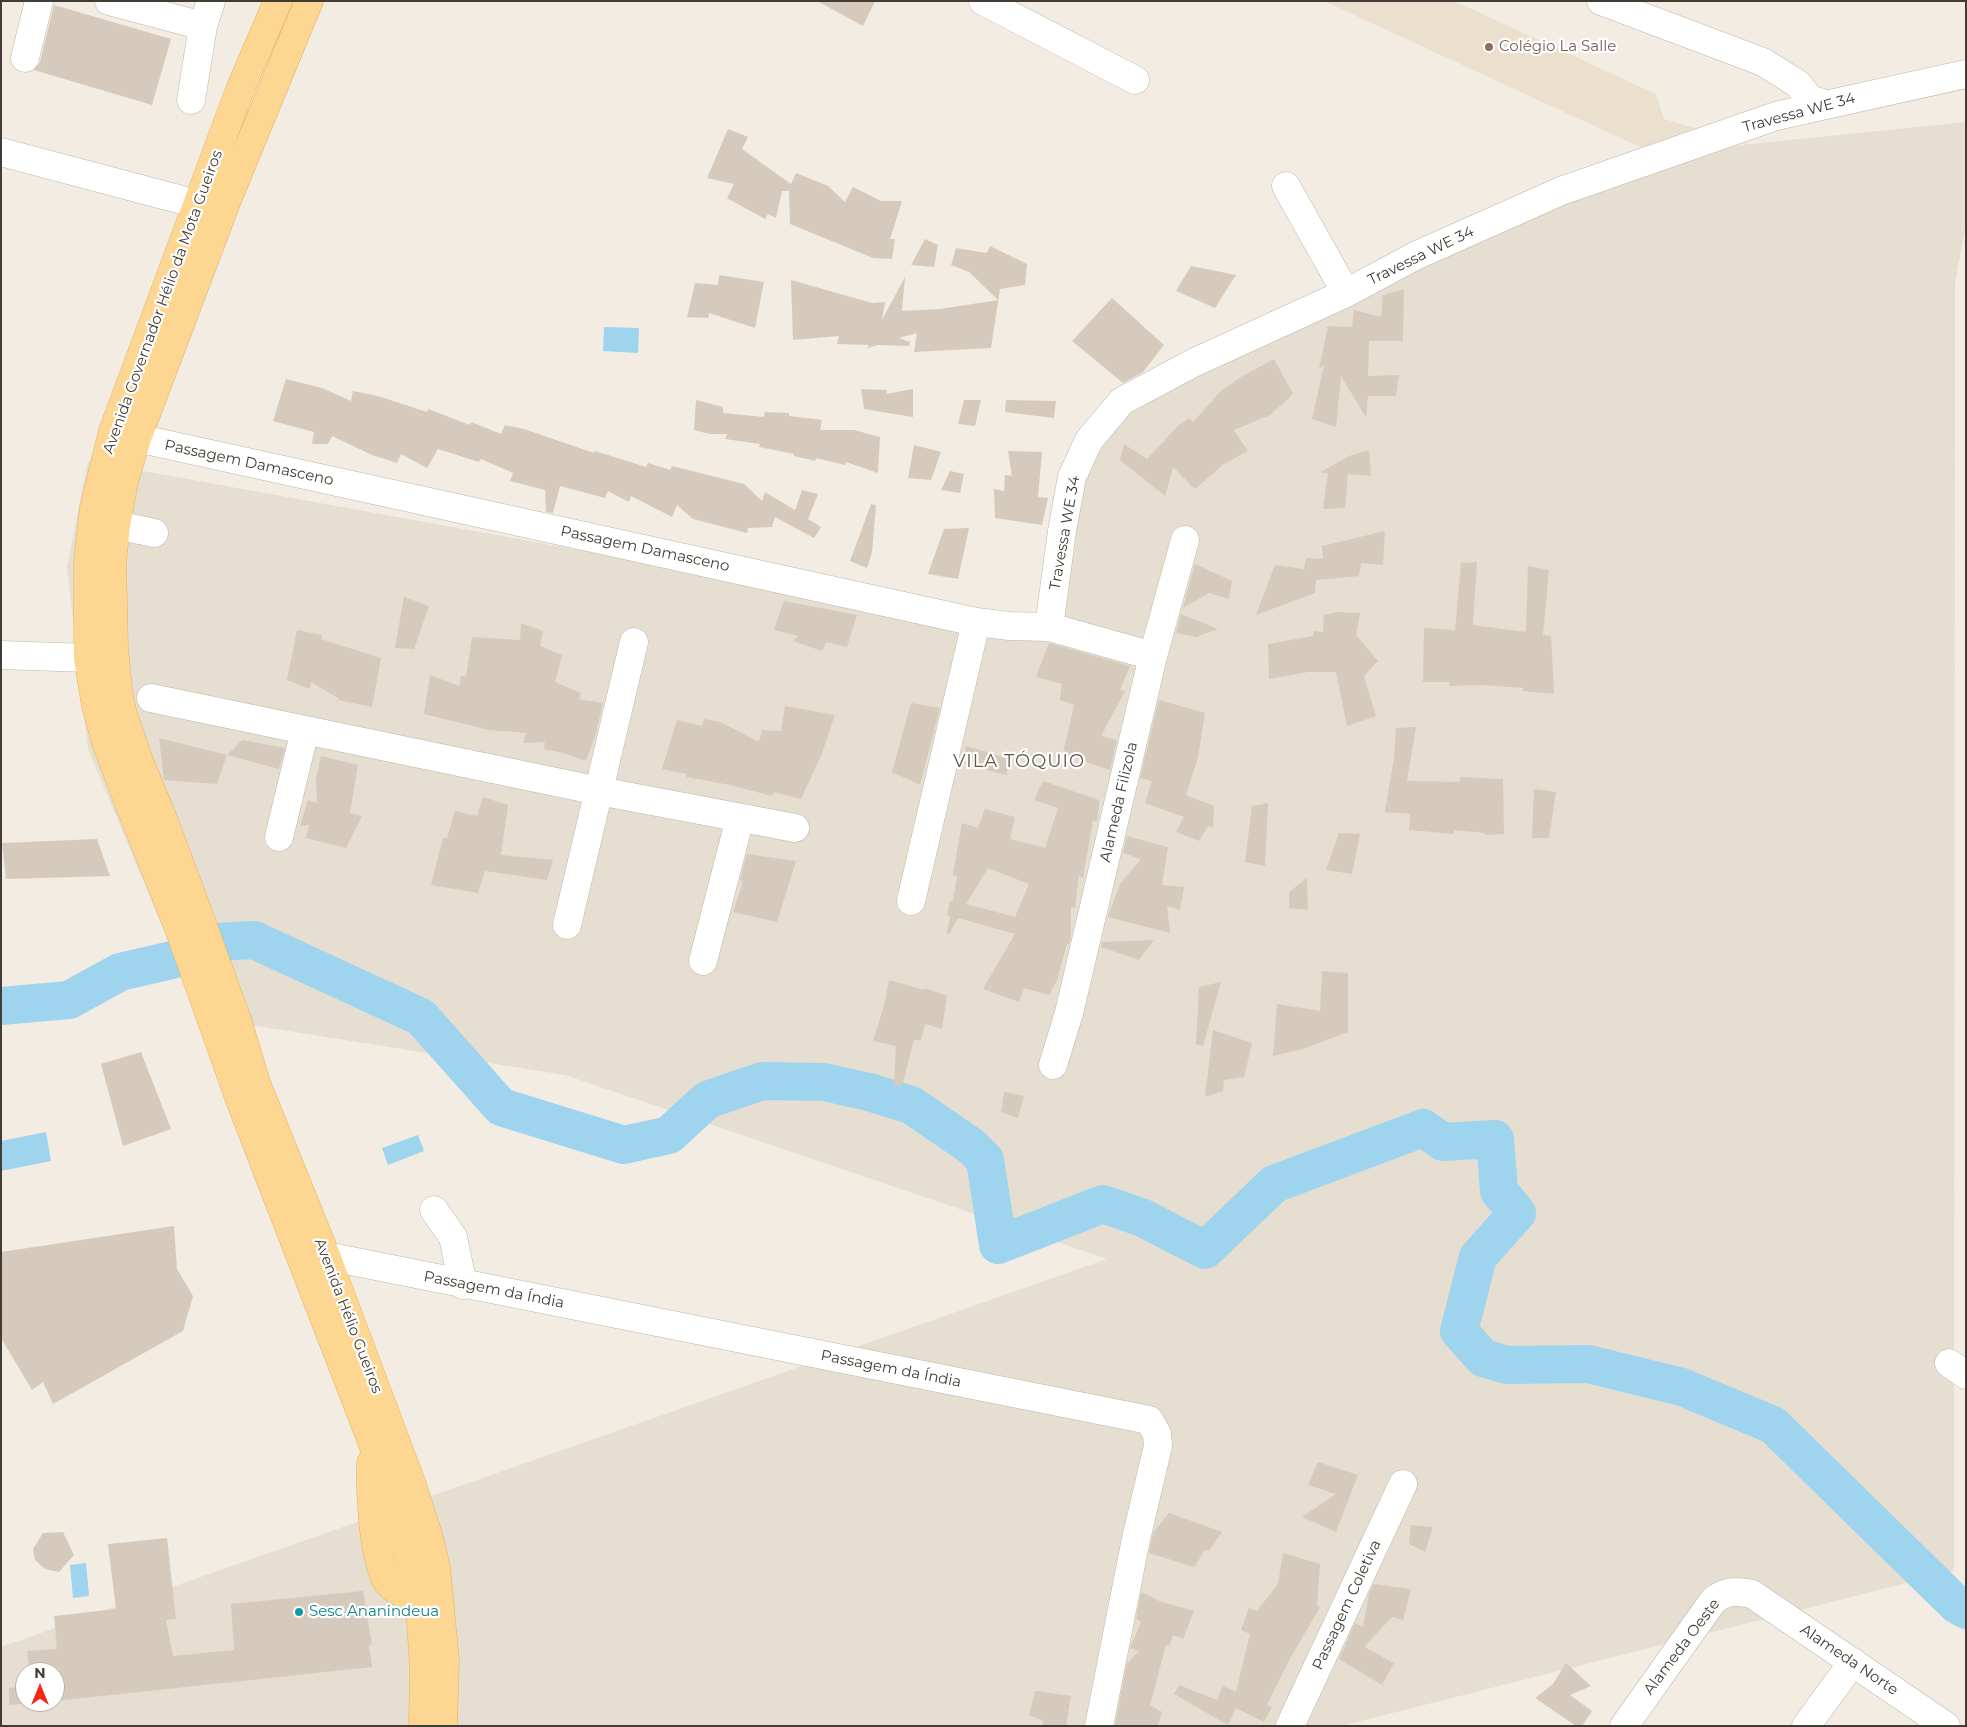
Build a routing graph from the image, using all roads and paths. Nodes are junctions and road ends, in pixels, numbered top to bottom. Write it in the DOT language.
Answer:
graph roads {
  1 [pos="39,1"];
  2 [pos="110,1"];
  3 [pos="278,1"];
  4 [pos="309,1"];
  5 [pos="983,1"];
  6 [pos="1601,1"];
  7 [pos="207,14"];
  8 [pos="25,58"];
  9 [pos="1966,74"];
  10 [pos="1135,80"];
  11 [pos="191,100"];
  12 [pos="1826,104"];
  13 [pos="1,152"];
  14 [pos="1286,186"];
  15 [pos="198,204"];
  16 [pos="1346,292"];
  17 [pos="137,438"];
  18 [pos="116,526"];
  19 [pos="154,533"];
  20 [pos="1185,540"];
  21 [pos="976,622"];
  22 [pos="1049,627"];
  23 [pos="634,642"];
  24 [pos="1,656"];
  25 [pos="1154,656"];
  26 [pos="88,658"];
  27 [pos="151,698"];
  28 [pos="306,730"];
  29 [pos="599,791"];
  30 [pos="740,818"];
  31 [pos="795,828"];
  32 [pos="279,838"];
  33 [pos="911,902"];
  34 [pos="189,922"];
  35 [pos="567,925"];
  36 [pos="703,961"];
  37 [pos="207,971"];
  38 [pos="1053,1065"];
  39 [pos="434,1210"];
  40 [pos="326,1256"];
  41 [pos="463,1285"];
  42 [pos="1403,1484"];
  43 [pos="427,1590"];
  44 [pos="1752,1594"];
  45 [pos="1853,1662"];
  46 [pos="423,1726"];
  47 [pos="443,1726"];
  48 [pos="1099,1726"];
  49 [pos="1290,1726"];
  50 [pos="1624,1726"];
  51 [pos="1806,1726"];
  52 [pos="1946,1726"];
  1 -- 8 [label="street"];
  2 -- 7 [label="street"];
  3 -- 15 [label="main road, Avenida Governador Hélio da Mota Gueiros"];
  4 -- 17 [label="main road, Avenida Governador Hélio da Mota Gueiros"];
  5 -- 10 [label="street"];
  6 -- 12 [label="street"];
  7 -- 11 [label="street"];
  9 -- 12 [label="street, Travessa WE 34"];
  12 -- 16 [label="street, Travessa WE 34"];
  13 -- 15 [label="street"];
  14 -- 16 [label="street"];
  15 -- 26 [label="main road, Avenida Governador Hélio da Mota Gueiros"];
  16 -- 22 [label="street, Travessa WE 34"];
  17 -- 18 [label="main road, Avenida Governador Hélio da Mota Gueiros"];
  17 -- 21 [label="street, Passagem Damasceno"];
  18 -- 19 [label="street"];
  18 -- 34 [label="main road, Avenida Governador Hélio da Mota Gueiros"];
  20 -- 25 [label="street, Alameda Filizola"];
  21 -- 22 [label="street, Passagem Damasceno"];
  21 -- 33 [label="street"];
  22 -- 25 [label="street, Passagem Damasceno"];
  23 -- 29 [label="street"];
  24 -- 26 [label="street"];
  25 -- 38 [label="street, Alameda Filizola"];
  26 -- 34 [label="main road, Avenida Governador Hélio da Mota Gueiros"];
  27 -- 28 [label="street"];
  28 -- 29 [label="street"];
  28 -- 32 [label="street"];
  29 -- 30 [label="street"];
  29 -- 35 [label="street"];
  30 -- 31 [label="street"];
  30 -- 36 [label="street"];
  34 -- 37 [label="main road, Avenida Hélio Gueiros"];
  37 -- 40 [label="main road, Avenida Hélio Gueiros"];
  37 -- 43 [label="main road, Avenida Hélio Gueiros"];
  39 -- 41 [label="street"];
  40 -- 41 [label="street, Passagem da Índia"];
  40 -- 43 [label="main road, Avenida Hélio Gueiros"];
  41 -- 48 [label="street, Passagem da Índia"];
  42 -- 49 [label="street, Passagem Coletiva"];
  43 -- 46 [label="main road, Avenida Hélio Gueiros"];
  43 -- 47 [label="main road, Avenida Hélio Gueiros"];
  44 -- 45 [label="street, Alameda Norte"];
  44 -- 50 [label="street, Alameda Oeste"];
  45 -- 51 [label="street"];
  45 -- 52 [label="street, Alameda Norte"];
}
